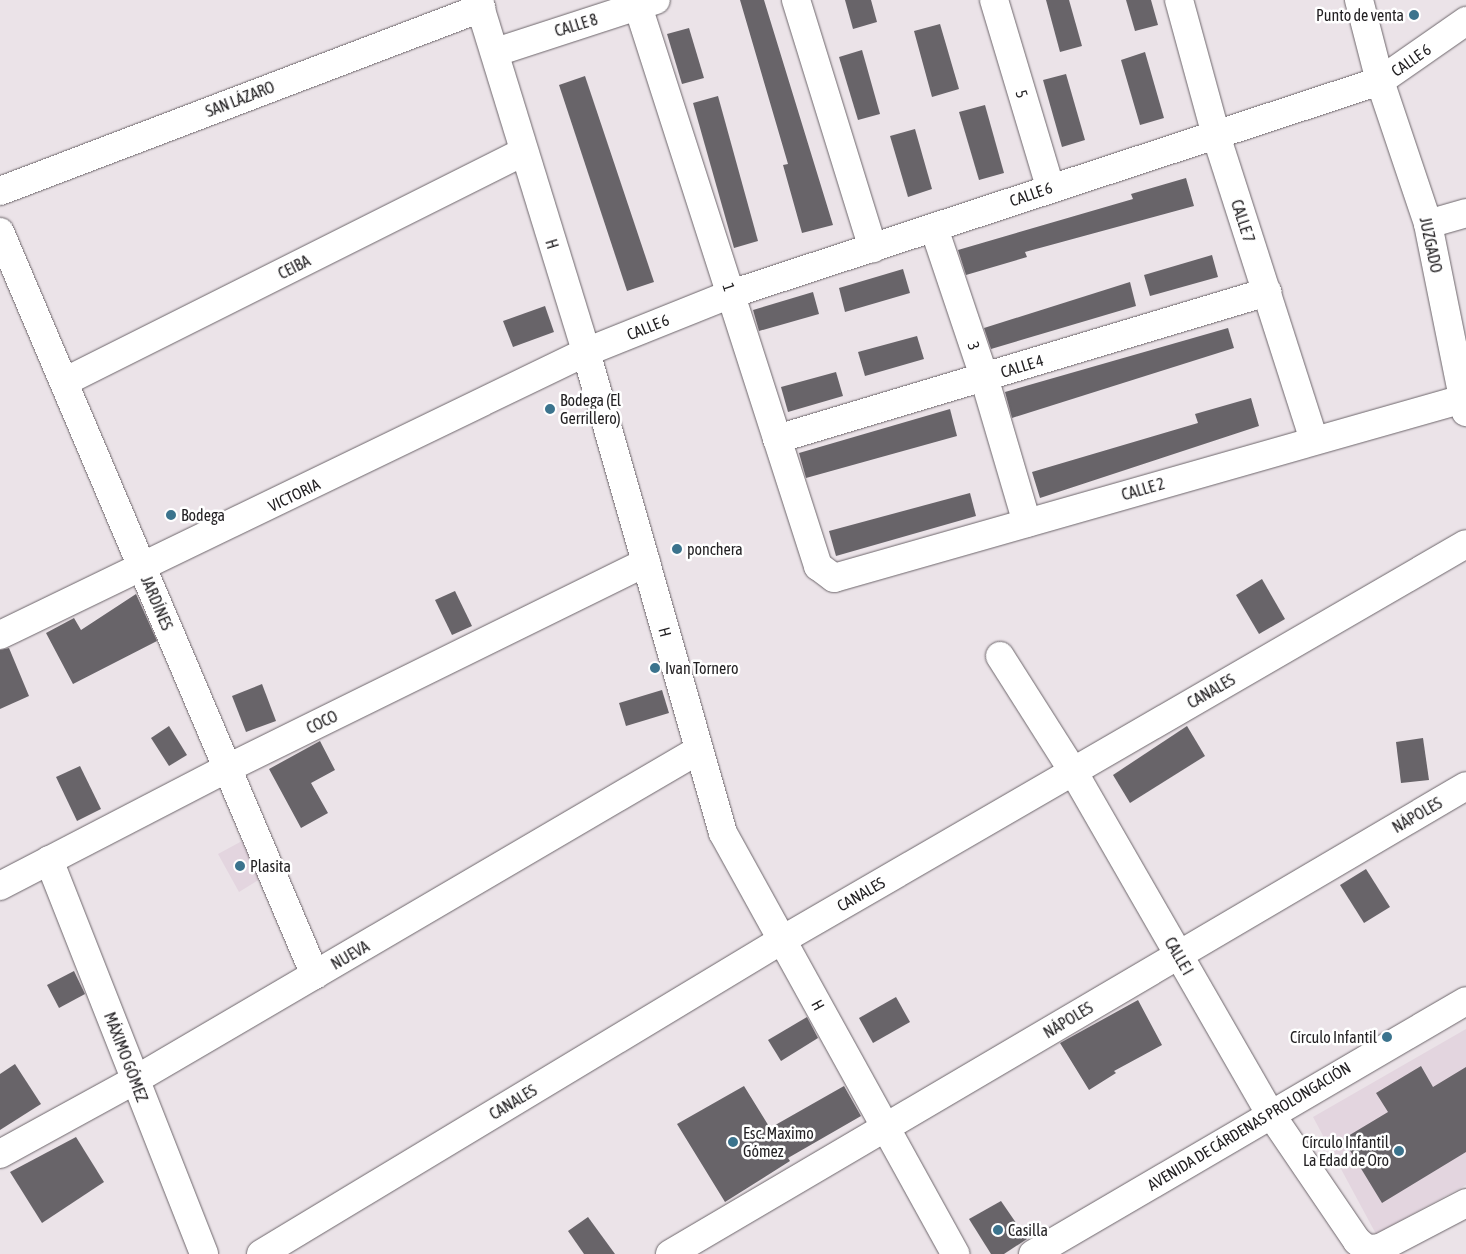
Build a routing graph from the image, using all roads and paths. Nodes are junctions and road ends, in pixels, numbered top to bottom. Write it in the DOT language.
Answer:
graph roads {
  1 [pos="796,0"];
  2 [pos="994,0"];
  3 [pos="1179,0"];
  4 [pos="1359,0"];
  5 [pos="643,2"];
  6 [pos="480,4"];
  7 [pos="1466,21"];
  8 [pos="496,52"];
  9 [pos="1380,81"];
  10 [pos="1216,135"];
  11 [pos="523,152"];
  12 [pos="1050,188"];
  13 [pos="0,191"];
  14 [pos="1466,212"];
  15 [pos="1428,224"];
  16 [pos="934,228"];
  17 [pos="0,232"];
  18 [pos="873,248"];
  19 [pos="1267,292"];
  20 [pos="731,294"];
  21 [pos="586,352"];
  22 [pos="984,377"];
  23 [pos="64,382"];
  24 [pos="1465,406"];
  25 [pos="777,438"];
  26 [pos="1314,440"];
  27 [pos="1027,522"];
  28 [pos="1466,544"];
  29 [pos="646,562"];
  30 [pos="143,569"];
  31 [pos="825,573"];
  32 [pos="0,636"];
  33 [pos="1000,656"];
  34 [pos="697,751"];
  35 [pos="228,768"];
  36 [pos="1073,771"];
  37 [pos="1466,786"];
  38 [pos="50,860"];
  39 [pos="0,886"];
  40 [pos="782,940"];
  41 [pos="1178,955"];
  42 [pos="315,975"];
  43 [pos="1466,1001"];
  44 [pos="135,1080"];
  45 [pos="1270,1114"];
  46 [pos="886,1129"];
  47 [pos="0,1154"];
  48 [pos="1466,1203"];
  49 [pos="204,1254"];
  50 [pos="262,1254"];
  51 [pos="670,1254"];
  52 [pos="955,1254"];
  53 [pos="1033,1254"];
  1 -- 18 [label="street"];
  2 -- 12 [label="street, 5"];
  3 -- 10 [label="street, CALLE 7"];
  4 -- 9 [label="street, JUZGADO"];
  5 -- 8 [label="street, CALLE 8"];
  5 -- 20 [label="street, 1"];
  6 -- 8 [label="street, H"];
  6 -- 13 [label="street, SAN LÁZARO"];
  7 -- 9 [label="street, CALLE 6"];
  8 -- 11 [label="street, H"];
  9 -- 10 [label="street, CALLE 6"];
  9 -- 15 [label="street, JUZGADO"];
  10 -- 12 [label="street, CALLE 6"];
  10 -- 19 [label="street, CALLE 7"];
  11 -- 21 [label="street, H"];
  11 -- 23 [label="street, CEIBA"];
  12 -- 16 [label="street, CALLE 6"];
  14 -- 15 [label="street"];
  15 -- 24 [label="street, JUZGADO"];
  16 -- 18 [label="street, CALLE 6"];
  16 -- 22 [label="street, 3"];
  17 -- 23 [label="street, JARDÍNES"];
  18 -- 20 [label="street, CALLE 6"];
  19 -- 22 [label="street, CALLE 4"];
  19 -- 26 [label="street, CALLE 7"];
  20 -- 21 [label="street, CALLE 6"];
  20 -- 25 [label="street, 1"];
  21 -- 29 [label="street, H"];
  21 -- 30 [label="street, VICTORIA"];
  22 -- 25 [label="street, CALLE 4"];
  22 -- 27 [label="street, 3"];
  23 -- 30 [label="street, JARDÍNES"];
  24 -- 26 [label="street, CALLE 2"];
  25 -- 31 [label="street, 1"];
  26 -- 27 [label="street, CALLE 2"];
  27 -- 31 [label="street, CALLE 2"];
  28 -- 36 [label="street, CANALES"];
  29 -- 34 [label="street, H"];
  29 -- 35 [label="street, COCO"];
  30 -- 32 [label="street, VICTORIA"];
  30 -- 35 [label="street, JARDÍNES"];
  33 -- 36 [label="street, CALLE I"];
  34 -- 40 [label="street, H"];
  34 -- 42 [label="street, NUEVA"];
  35 -- 38 [label="street, COCO"];
  35 -- 42 [label="street, JARDÍNES"];
  36 -- 40 [label="street, CANALES"];
  36 -- 41 [label="street, CALLE I"];
  37 -- 41 [label="street, NÁPOLES"];
  38 -- 39 [label="street, COCO"];
  38 -- 44 [label="street, MÁXIMO GÓMEZ"];
  40 -- 46 [label="street, H"];
  40 -- 50 [label="street, CANALES"];
  41 -- 45 [label="street, CALLE I"];
  41 -- 46 [label="street, NÁPOLES"];
  42 -- 44 [label="street, NUEVA"];
  43 -- 45 [label="street, AVENIDA DE CÁRDENAS PROLONGACIÓN"];
  44 -- 47 [label="street, NUEVA"];
  44 -- 49 [label="street, MÁXIMO GÓMEZ"];
  45 -- 48 [label="street, CALLE I"];
  45 -- 53 [label="street, AVENIDA DE CÁRDENAS PROLONGACIÓN"];
  46 -- 51 [label="street, NÁPOLES"];
  46 -- 52 [label="street, H"];
}
